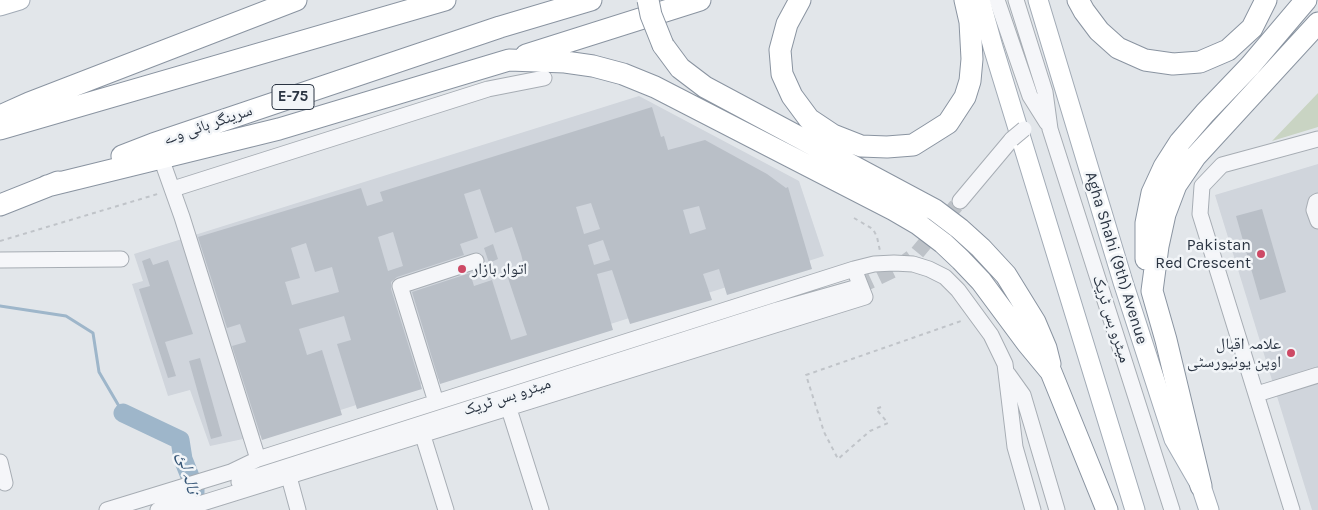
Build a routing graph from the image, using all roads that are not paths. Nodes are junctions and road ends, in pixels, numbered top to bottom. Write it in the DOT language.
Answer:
graph roads {
  1 [pos="20,0"];
  2 [pos="296,0"];
  3 [pos="445,0"];
  4 [pos="591,0"];
  5 [pos="648,0"];
  6 [pos="700,0"];
  7 [pos="800,0"];
  8 [pos="965,0"];
  9 [pos="980,0"];
  10 [pos="998,0"];
  11 [pos="1016,0"];
  12 [pos="1038,0"];
  13 [pos="1078,0"];
  14 [pos="1266,0"];
  15 [pos="1306,0"];
  16 [pos="0,6"];
  17 [pos="1318,23"];
  18 [pos="509,60"];
  19 [pos="544,78"];
  20 [pos="0,116"];
  21 [pos="1050,128"];
  22 [pos="0,129"];
  23 [pos="1318,140"];
  24 [pos="161,158"];
  25 [pos="47,186"];
  26 [pos="173,190"];
  27 [pos="960,201"];
  28 [pos="1318,201"];
  29 [pos="0,205"];
  30 [pos="1318,221"];
  31 [pos="120,259"];
  32 [pos="0,260"];
  33 [pos="476,261"];
  34 [pos="854,269"];
  35 [pos="858,287"];
  36 [pos="1152,291"];
  37 [pos="1051,372"];
  38 [pos="1008,373"];
  39 [pos="1318,374"];
  40 [pos="1257,394"];
  41 [pos="436,402"];
  42 [pos="509,409"];
  43 [pos="423,436"];
  44 [pos="258,459"];
  45 [pos="0,462"];
  46 [pos="289,477"];
  47 [pos="6,483"];
  48 [pos="231,484"];
  49 [pos="1201,486"];
  50 [pos="155,503"];
  51 [pos="107,510"];
  52 [pos="180,510"];
  53 [pos="298,510"];
  54 [pos="446,510"];
  55 [pos="541,510"];
  56 [pos="1033,510"];
  57 [pos="1057,510"];
  58 [pos="1107,510"];
  59 [pos="1135,510"];
  60 [pos="1172,510"];
  61 [pos="1208,510"];
  62 [pos="1292,510"];
  1 -- 16 [label="main road"];
  2 -- 20 [label="highway"];
  3 -- 22 [label="highway"];
  4 -- 25 [label="highway, سرینگر ہائی وے / E-75"];
  5 -- 37 [label="highway, bridge"];
  6 -- 18 [label="highway"];
  7 -- 8 [label="highway"];
  9 -- 59 [label="main road"];
  10 -- 21 [label="street, میٹرو بس ٹریک"];
  11 -- 21 [label="street, میٹرو بس ٹریک"];
  12 -- 49 [label="main road, Agha Shahi (9th) Avenue"];
  13 -- 14 [label="highway"];
  15 -- 36 [label="highway"];
  17 -- 36 [label="highway"];
  18 -- 24 [label="highway"];
  18 -- 37 [label="highway"];
  19 -- 26 [label="street"];
  21 -- 27 [label="street, bridge"];
  21 -- 60 [label="street, میٹرو بس ٹریک"];
  23 -- 40 [label="street"];
  24 -- 25 [label="highway"];
  24 -- 26 [label="street"];
  25 -- 29 [label="highway, سرینگر ہائی وے / E-75"];
  26 -- 44 [label="street"];
  28 -- 30 [label="street"];
  31 -- 32 [label="street"];
  33 -- 41 [label="street"];
  34 -- 38 [label="street"];
  34 -- 41 [label="street"];
  34 -- 42 [label="street"];
  35 -- 48 [label="street, میٹرو بس ٹریک"];
  36 -- 49 [label="highway"];
  37 -- 58 [label="highway"];
  38 -- 56 [label="street"];
  38 -- 57 [label="street"];
  39 -- 40 [label="street"];
  40 -- 62 [label="street"];
  41 -- 44 [label="street"];
  42 -- 43 [label="street"];
  42 -- 55 [label="street"];
  43 -- 46 [label="street"];
  43 -- 54 [label="street"];
  44 -- 48 [label="street"];
  45 -- 47 [label="street"];
  46 -- 48 [label="street"];
  46 -- 53 [label="street"];
  48 -- 50 [label="street"];
  48 -- 52 [label="street"];
  49 -- 61 [label="main road, Agha Shahi (9th) Avenue"];
  50 -- 51 [label="street"];
}
